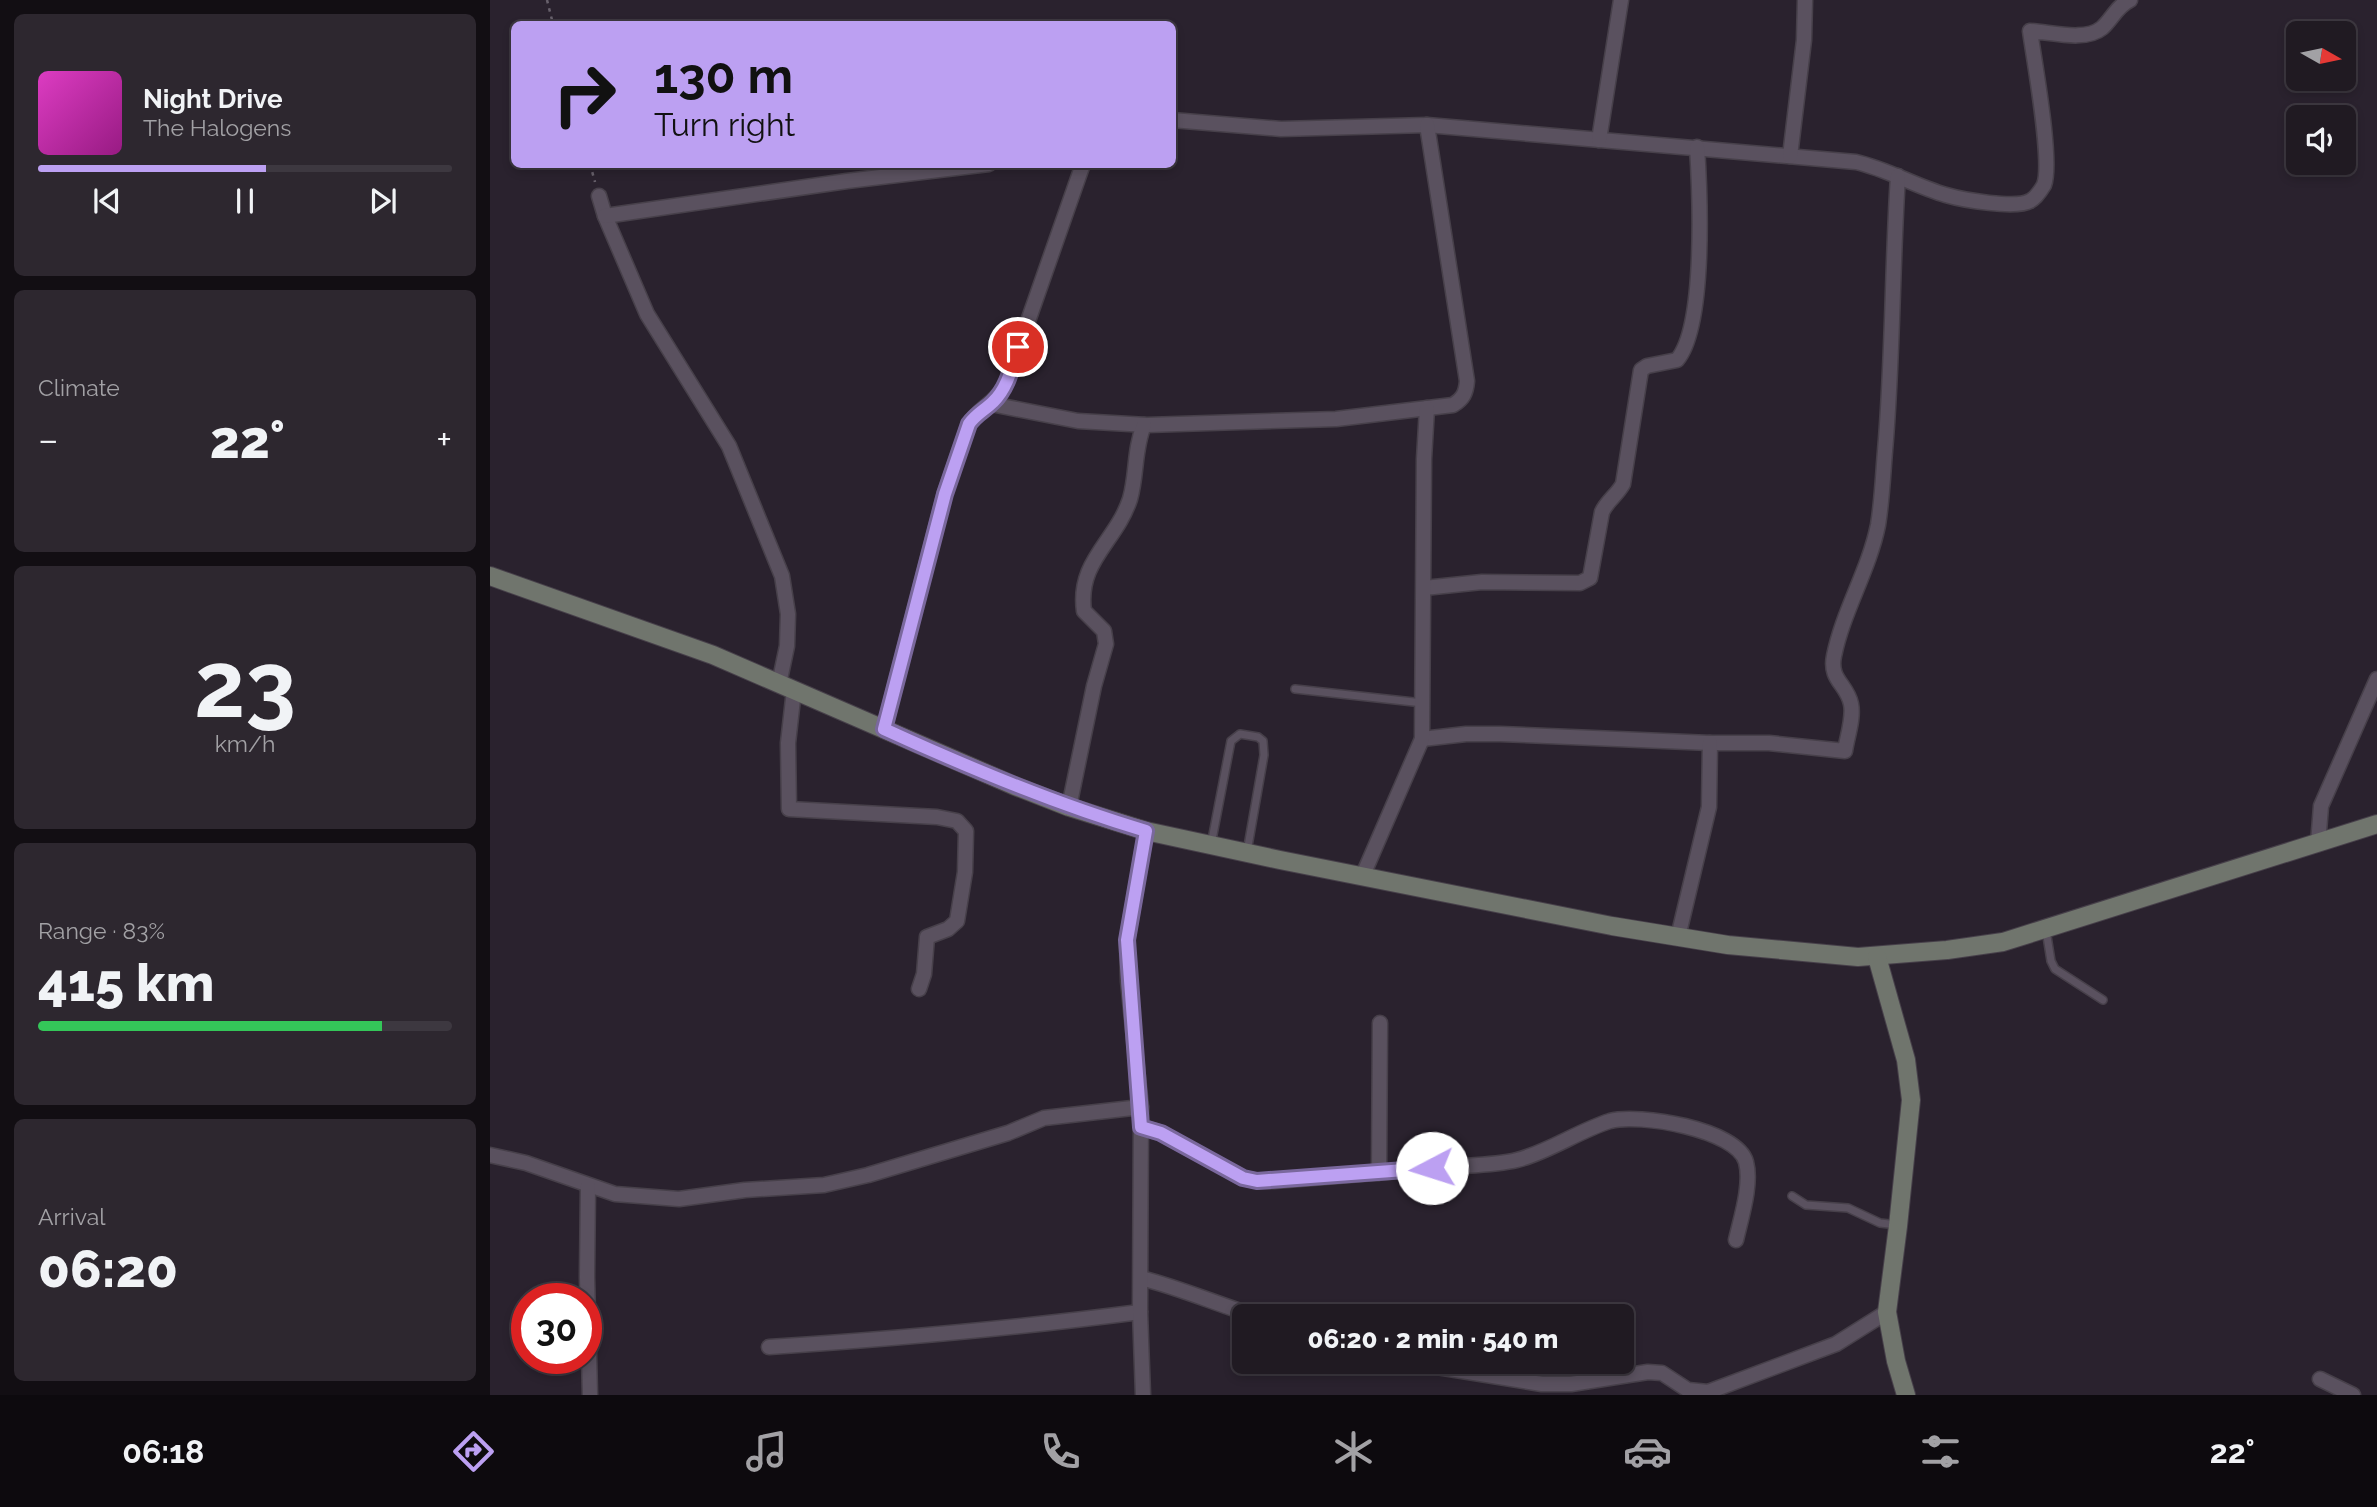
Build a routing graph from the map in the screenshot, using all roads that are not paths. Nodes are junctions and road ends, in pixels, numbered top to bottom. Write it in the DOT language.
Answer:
graph roads {
  1 [pos="1621,0"];
  2 [pos="1805,0"];
  3 [pos="2130,0"];
  4 [pos="1176,120"];
  5 [pos="1427,125"];
  6 [pos="1599,139"];
  7 [pos="1697,147"];
  8 [pos="1790,156"];
  9 [pos="956,168"];
  10 [pos="1077,168"];
  11 [pos="1898,176"];
  12 [pos="599,196"];
  13 [pos="605,216"];
  14 [pos="991,404"];
  15 [pos="1427,408"];
  16 [pos="1143,425"];
  17 [pos="490,576"];
  18 [pos="1424,588"];
  19 [pos="2377,679"];
  20 [pos="787,687"];
  21 [pos="1295,689"];
  22 [pos="1424,703"];
  23 [pos="884,729"];
  24 [pos="1422,739"];
  25 [pos="1710,743"];
  26 [pos="1069,807"];
  27 [pos="2377,824"];
  28 [pos="1146,831"];
  29 [pos="2318,844"];
  30 [pos="1211,845"];
  31 [pos="1247,853"];
  32 [pos="1363,875"];
  33 [pos="2046,929"];
  34 [pos="1678,937"];
  35 [pos="1877,957"];
  36 [pos="919,989"];
  37 [pos="2103,1000"];
  38 [pos="1380,1023"];
  39 [pos="1141,1107"];
  40 [pos="1141,1127"];
  41 [pos="490,1155"];
  42 [pos="1379,1172"];
  43 [pos="588,1186"];
  44 [pos="1792,1196"];
  45 [pos="1898,1226"];
  46 [pos="1736,1240"];
  47 [pos="1141,1278"];
  48 [pos="1232,1309"];
  49 [pos="1140,1311"];
  50 [pos="1887,1312"];
  51 [pos="769,1347"];
  52 [pos="1485,1374"];
  53 [pos="2320,1379"];
  54 [pos="1571,1390"];
  55 [pos="590,1395"];
  56 [pos="1143,1395"];
  57 [pos="1906,1395"];
  58 [pos="2353,1395"];
  1 -- 6 [label="street"];
  2 -- 8 [label="street"];
  3 -- 11 [label="street"];
  4 -- 5 [label="street"];
  5 -- 6 [label="street"];
  5 -- 15 [label="street"];
  6 -- 7 [label="street"];
  7 -- 8 [label="street"];
  7 -- 18 [label="street"];
  8 -- 11 [label="street"];
  9 -- 13 [label="street"];
  10 -- 14 [label="street"];
  11 -- 25 [label="street"];
  12 -- 13 [label="street"];
  13 -- 20 [label="street"];
  14 -- 16 [label="street"];
  14 -- 23 [label="street"];
  15 -- 16 [label="street"];
  15 -- 18 [label="street"];
  16 -- 26 [label="street"];
  17 -- 20 [label="street"];
  18 -- 22 [label="street"];
  19 -- 29 [label="street"];
  20 -- 23 [label="street"];
  20 -- 36 [label="street"];
  21 -- 22 [label="lane"];
  22 -- 24 [label="street"];
  23 -- 26 [label="street"];
  24 -- 25 [label="street"];
  24 -- 32 [label="street"];
  25 -- 34 [label="street"];
  26 -- 28 [label="street"];
  27 -- 29 [label="street"];
  28 -- 30 [label="street"];
  28 -- 39 [label="street"];
  29 -- 33 [label="street"];
  30 -- 31 [label="street"];
  30 -- 31 [label="lane"];
  31 -- 32 [label="street"];
  32 -- 34 [label="street"];
  33 -- 35 [label="street"];
  33 -- 37 [label="lane"];
  34 -- 35 [label="street"];
  35 -- 45 [label="street"];
  38 -- 42 [label="street"];
  39 -- 40 [label="street"];
  39 -- 43 [label="street"];
  40 -- 42 [label="street"];
  40 -- 47 [label="street"];
  41 -- 43 [label="street"];
  42 -- 46 [label="street"];
  43 -- 55 [label="street"];
  44 -- 45 [label="lane"];
  45 -- 50 [label="street"];
  47 -- 48 [label="street"];
  47 -- 49 [label="street"];
  49 -- 51 [label="street"];
  49 -- 56 [label="street"];
  50 -- 54 [label="street"];
  50 -- 57 [label="street"];
  52 -- 54 [label="street"];
  53 -- 58 [label="street"];
}
